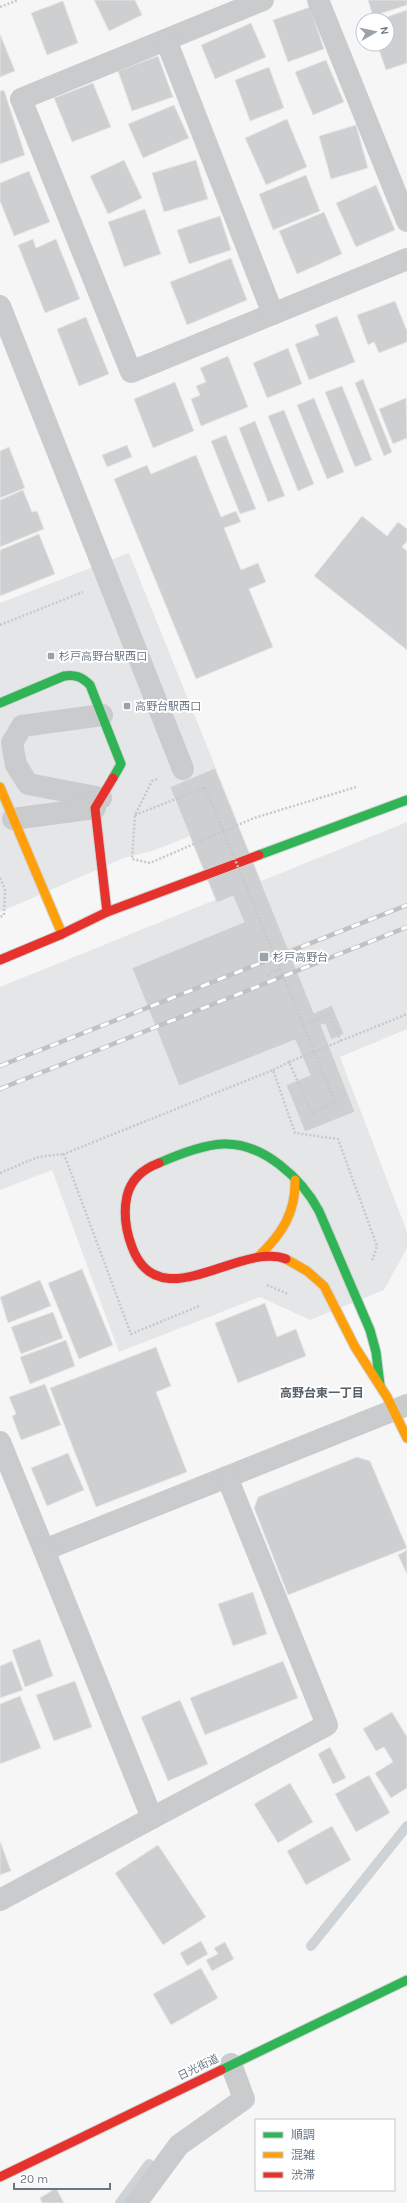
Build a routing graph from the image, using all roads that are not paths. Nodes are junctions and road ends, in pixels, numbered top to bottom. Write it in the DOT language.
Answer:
graph roads {
  1 [pos="264,0"];
  2 [pos="318,0"];
  3 [pos="166,40"];
  4 [pos="407,222"];
  5 [pos="407,259"];
  6 [pos="0,306"];
  7 [pos="273,314"];
  8 [pos="0,703"];
  9 [pos="102,715"];
  10 [pos="183,769"];
  11 [pos="0,787"];
  12 [pos="407,800"];
  13 [pos="98,803"];
  14 [pos="13,819"];
  15 [pos="107,912"];
  16 [pos="62,934"];
  17 [pos="0,960"];
  18 [pos="295,1180"];
  19 [pos="259,1256"];
  20 [pos="380,1384"];
  21 [pos="400,1408"];
  22 [pos="407,1438"];
  23 [pos="0,1442"];
  24 [pos="227,1477"];
  25 [pos="44,1550"];
  26 [pos="152,1818"];
  27 [pos="0,1900"];
  28 [pos="407,1980"];
  29 [pos="231,2064"];
  30 [pos="0,2177"];
  31 [pos="136,2203"];
  1 -- 3 [label="street"];
  2 -- 4 [label="street"];
  3 -- 7 [label="street"];
  3 -- 7 [label="street"];
  5 -- 7 [label="street"];
  6 -- 10 [label="street"];
  8 -- 9 [label="main road"];
  9 -- 13 [label="main road"];
  9 -- 13 [label="street"];
  11 -- 14 [label="main road"];
  12 -- 15 [label="main road"];
  13 -- 14 [label="street"];
  13 -- 15 [label="main road"];
  14 -- 16 [label="main road"];
  15 -- 16 [label="main road"];
  16 -- 17 [label="main road"];
  18 -- 19 [label="main road"];
  18 -- 19 [label="main road"];
  18 -- 20 [label="main road"];
  19 -- 20 [label="main road"];
  20 -- 21 [label="main road"];
  21 -- 22 [label="main road"];
  21 -- 24 [label="street"];
  23 -- 25 [label="street"];
  24 -- 25 [label="street"];
  24 -- 26 [label="street"];
  25 -- 26 [label="street"];
  26 -- 27 [label="street"];
  28 -- 29 [label="main road, 日光街道"];
  29 -- 30 [label="main road, 日光街道"];
  29 -- 31 [label="street"];
}
